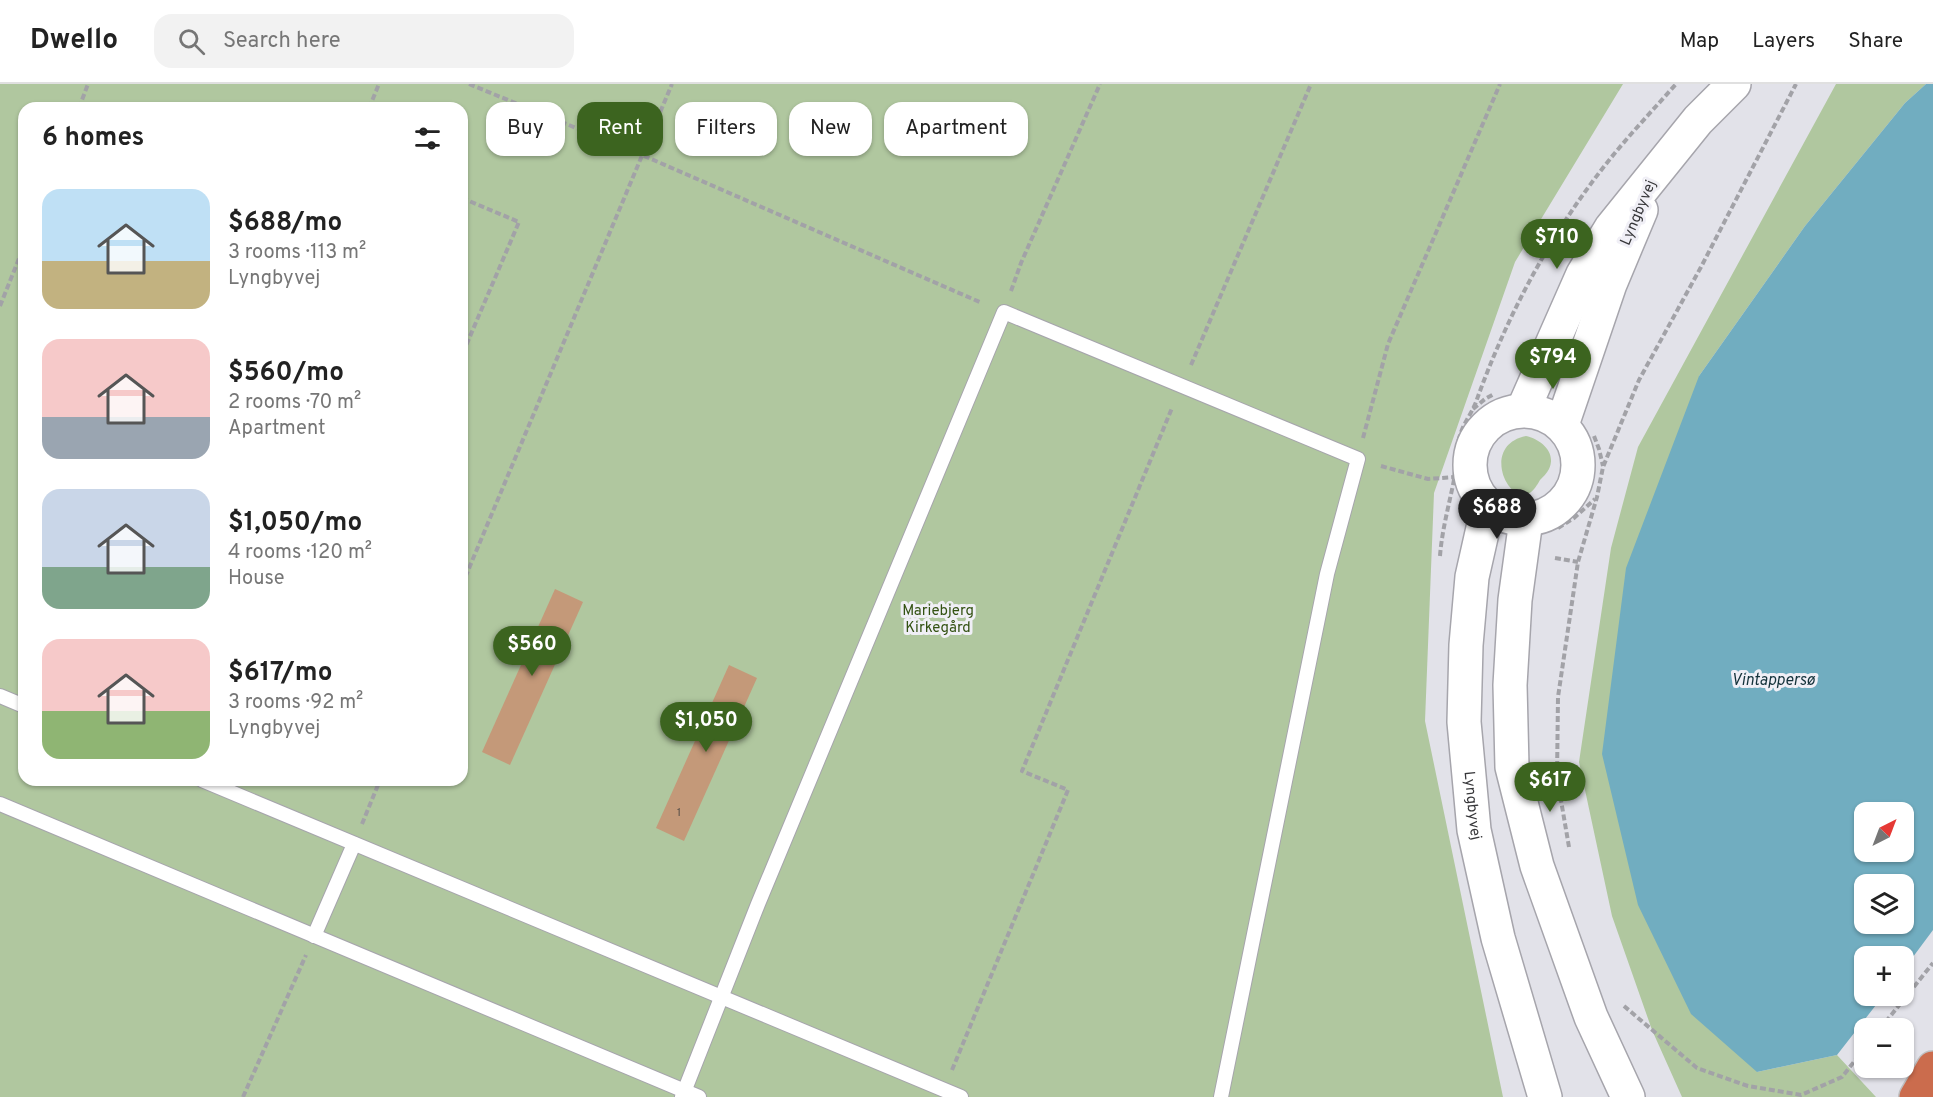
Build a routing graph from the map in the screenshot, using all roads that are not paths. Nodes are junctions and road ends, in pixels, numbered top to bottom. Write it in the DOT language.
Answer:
graph roads {
  1 [pos="1734,84"];
  2 [pos="1657,171"];
  3 [pos="1523,410"];
  4 [pos="1562,425"];
  5 [pos="1488,506"];
  6 [pos="1527,520"];
  7 [pos="0,696"];
  8 [pos="18,704"];
  9 [pos="216,786"];
  10 [pos="0,804"];
  11 [pos="354,844"];
  12 [pos="314,936"];
  13 [pos="722,997"];
  14 [pos="1933,1068"];
  15 [pos="684,1094"];
  16 [pos="699,1097"];
  17 [pos="961,1097"];
  18 [pos="1221,1097"];
  19 [pos="1545,1097"];
  20 [pos="1628,1097"];
  21 [pos="1916,1097"];
  1 -- 2 [label="street, Lyngbyvej"];
  2 -- 3 [label="street, Lyngbyvej"];
  2 -- 4 [label="street, Lyngbyvej"];
  3 -- 4 [label="street"];
  3 -- 5 [label="street"];
  4 -- 6 [label="street"];
  5 -- 6 [label="street"];
  5 -- 19 [label="street, Lyngbyvej"];
  6 -- 20 [label="street"];
  7 -- 8 [label="lane"];
  9 -- 11 [label="lane"];
  10 -- 12 [label="lane"];
  11 -- 12 [label="lane"];
  11 -- 13 [label="lane"];
  12 -- 15 [label="lane"];
  13 -- 15 [label="lane"];
  13 -- 17 [label="lane"];
  13 -- 18 [label="lane"];
  14 -- 21 [label="highway"];
  15 -- 16 [label="lane"];
}
